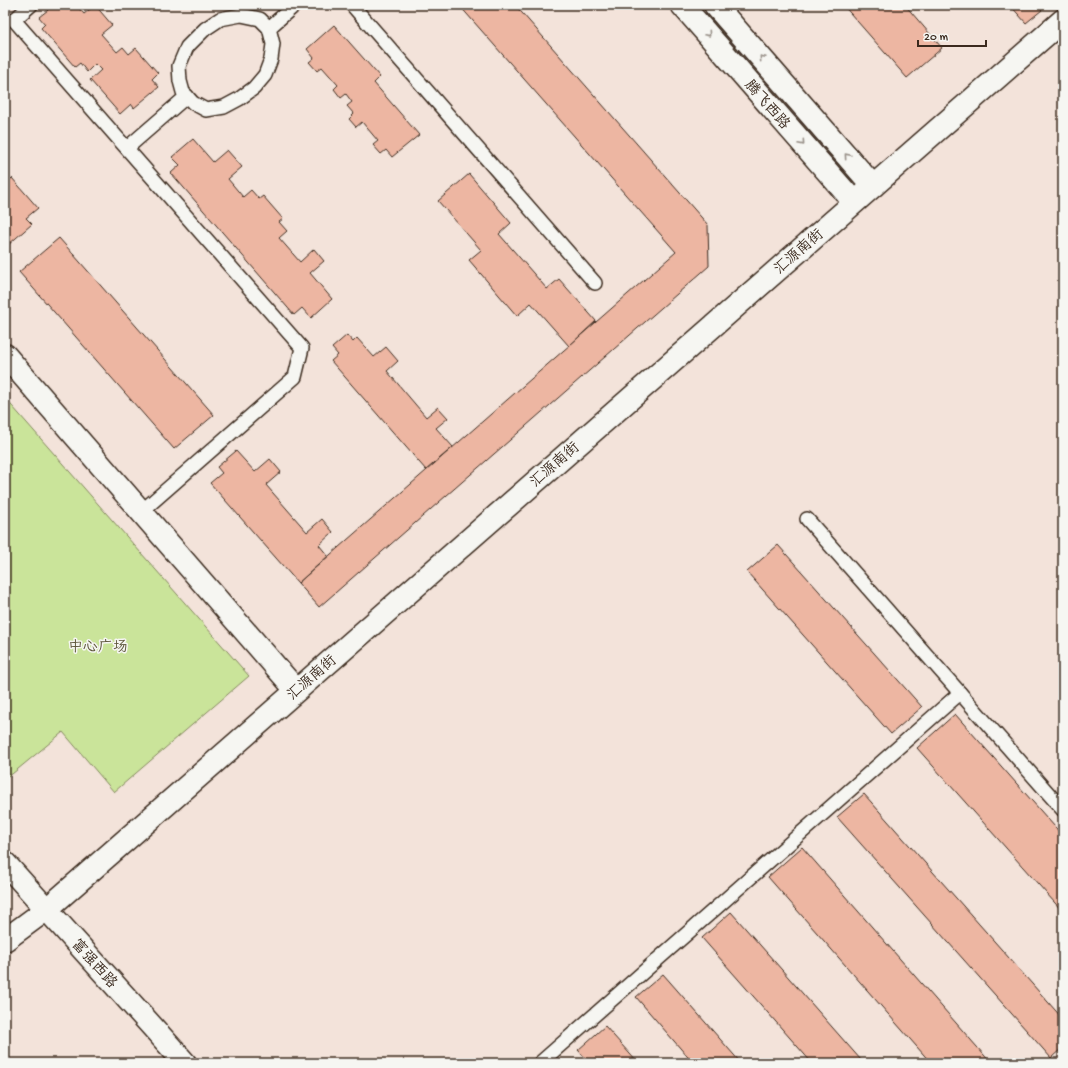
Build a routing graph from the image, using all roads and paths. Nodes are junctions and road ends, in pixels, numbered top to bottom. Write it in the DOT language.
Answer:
graph roads {
  1 [pos="31,5"];
  2 [pos="295,5"];
  3 [pos="352,5"];
  4 [pos="682,5"];
  5 [pos="715,5"];
  6 [pos="1063,20"];
  7 [pos="269,28"];
  8 [pos="187,96"];
  9 [pos="127,148"];
  10 [pos="873,186"];
  11 [pos="854,202"];
  12 [pos="594,283"];
  13 [pos="5,355"];
  14 [pos="141,512"];
  15 [pos="807,519"];
  16 [pos="296,690"];
  17 [pos="960,693"];
  18 [pos="1063,810"];
  19 [pos="5,863"];
  20 [pos="47,909"];
  21 [pos="5,940"];
  22 [pos="185,1063"];
  23 [pos="540,1063"];
  1 -- 9 [label="lane"];
  2 -- 7 [label="lane"];
  3 -- 12 [label="lane"];
  4 -- 11 [label="street, 腾飞西路, one-way"];
  10 -- 5 [label="street, 腾飞西路, one-way"];
  6 -- 10 [label="street, 汇源南街"];
  7 -- 8 [label="lane"];
  7 -- 8 [label="lane"];
  8 -- 9 [label="lane"];
  9 -- 14 [label="lane"];
  10 -- 11 [label="street, 汇源南街"];
  11 -- 16 [label="street, 汇源南街"];
  13 -- 14 [label="street"];
  14 -- 16 [label="street"];
  15 -- 17 [label="lane"];
  16 -- 20 [label="street, 汇源南街"];
  17 -- 18 [label="lane"];
  17 -- 23 [label="lane"];
  19 -- 20 [label="street, 富强西路"];
  20 -- 21 [label="street, 汇源南街"];
  20 -- 22 [label="street, 富强西路"];
}
